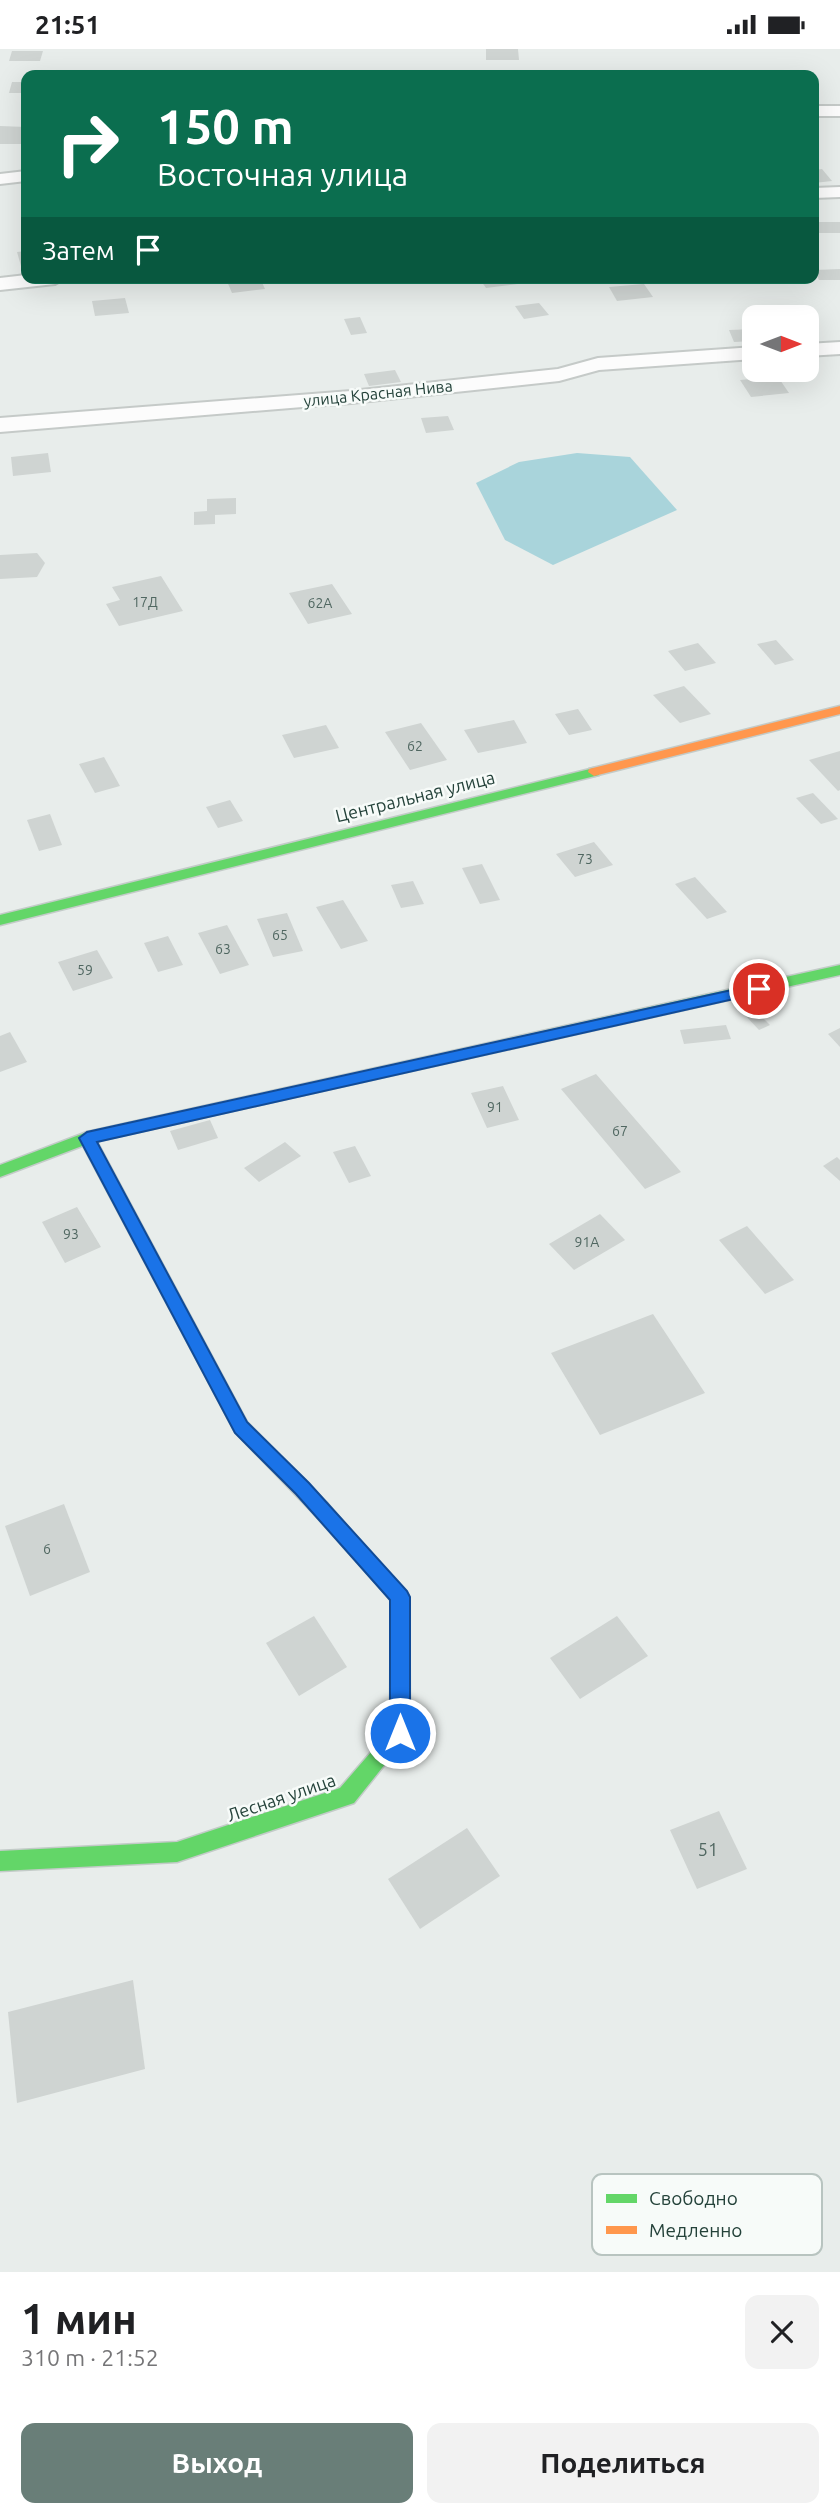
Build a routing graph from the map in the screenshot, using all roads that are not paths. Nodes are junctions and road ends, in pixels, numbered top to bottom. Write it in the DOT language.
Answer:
graph roads {
  1 [pos="819,111"];
  2 [pos="840,111"];
  3 [pos="21,177"];
  4 [pos="0,179"];
  5 [pos="840,192"];
  6 [pos="819,193"];
  7 [pos="21,282"];
  8 [pos="0,284"];
  9 [pos="840,348"];
  10 [pos="819,349"];
  11 [pos="742,354"];
  12 [pos="0,425"];
  13 [pos="840,710"];
  14 [pos="0,920"];
  15 [pos="840,970"];
  16 [pos="87,1138"];
  17 [pos="0,1171"];
  18 [pos="0,1861"];
  1 -- 2 [label="street"];
  3 -- 4 [label="street"];
  5 -- 6 [label="street"];
  7 -- 8 [label="street"];
  9 -- 10 [label="street"];
  11 -- 12 [label="street, улица Красная Нива"];
  13 -- 14 [label="street, Центральная улица"];
  15 -- 16 [label="street"];
  16 -- 17 [label="street"];
  16 -- 18 [label="street, Лесная улица"];
}
